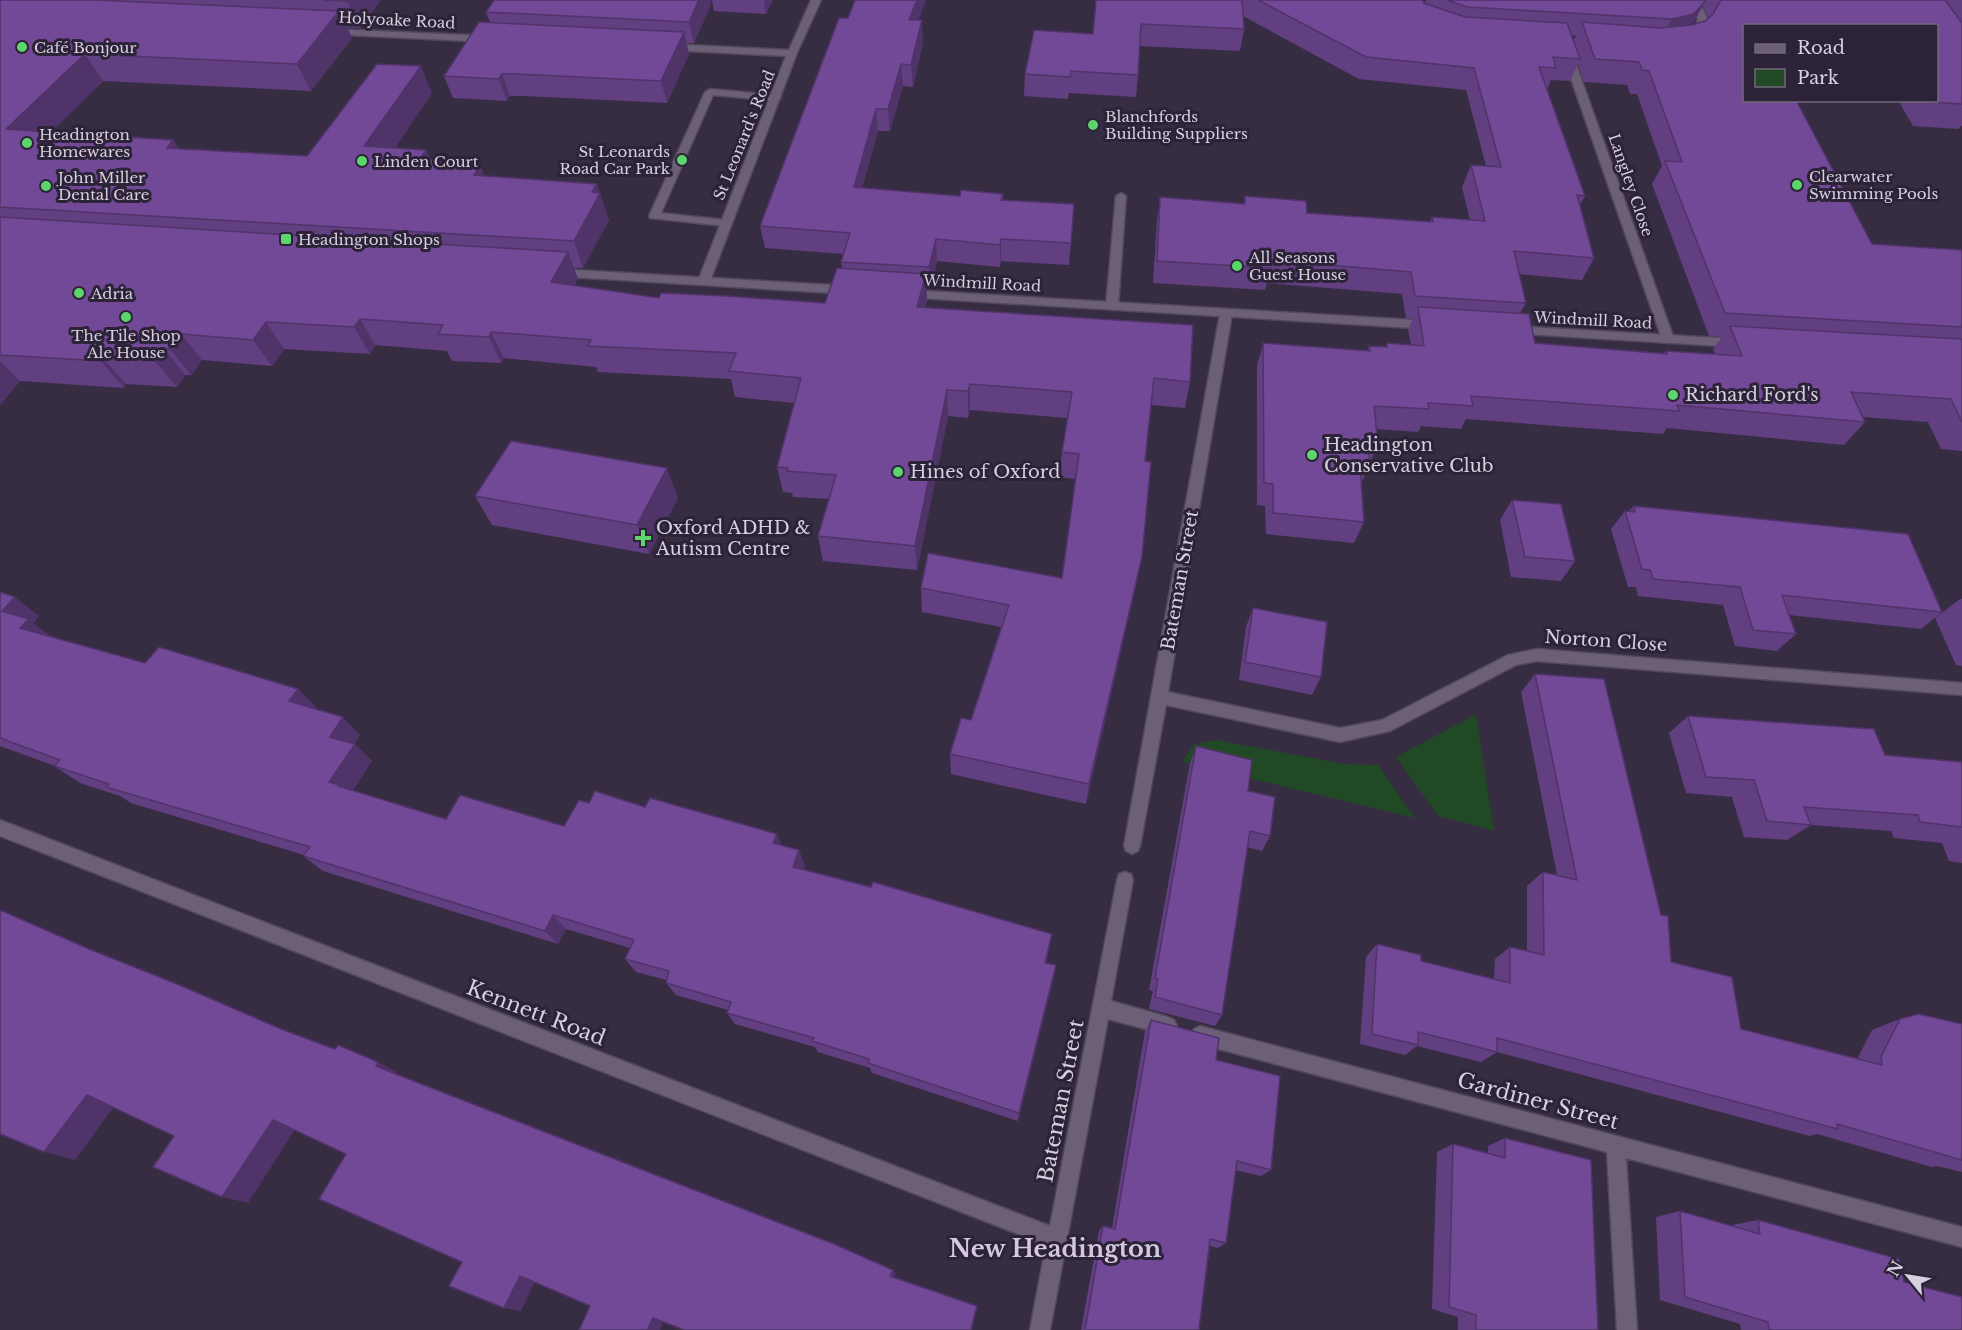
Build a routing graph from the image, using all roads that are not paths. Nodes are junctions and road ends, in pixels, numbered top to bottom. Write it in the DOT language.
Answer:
graph roads {
  1 [pos="816,0"];
  2 [pos="1693,0"];
  3 [pos="319,31"];
  4 [pos="496,39"];
  5 [pos="1574,42"];
  6 [pos="1682,43"];
  7 [pos="662,47"];
  8 [pos="792,53"];
  9 [pos="776,98"];
  10 [pos="1121,196"];
  11 [pos="725,223"];
  12 [pos="540,272"];
  13 [pos="704,281"];
  14 [pos="865,291"];
  15 [pos="899,293"];
  16 [pos="1112,306"];
  17 [pos="1226,314"];
  18 [pos="1445,326"];
  19 [pos="1503,330"];
  20 [pos="1668,339"];
  21 [pos="1748,344"];
  22 [pos="1962,689"];
  23 [pos="1160,698"];
  24 [pos="0,828"];
  25 [pos="1132,846"];
  26 [pos="1125,880"];
  27 [pos="1102,1008"];
  28 [pos="1616,1145"];
  29 [pos="1962,1237"];
  30 [pos="1056,1239"];
  31 [pos="1040,1330"];
  32 [pos="1627,1330"];
  1 -- 8 [label="street, St Leonard's Road"];
  2 -- 6 [label="street"];
  3 -- 4 [label="street, Holyoake Road"];
  5 -- 20 [label="street, Langley Close"];
  7 -- 8 [label="street"];
  8 -- 9 [label="street, St Leonard's Road"];
  9 -- 11 [label="street, St Leonard's Road"];
  9 -- 11 [label="street"];
  10 -- 16 [label="street"];
  11 -- 13 [label="street, St Leonard's Road"];
  12 -- 13 [label="street"];
  13 -- 14 [label="street"];
  15 -- 16 [label="street, Windmill Road"];
  16 -- 17 [label="street, Windmill Road"];
  17 -- 18 [label="street, Windmill Road"];
  17 -- 23 [label="street, Bateman Street"];
  19 -- 20 [label="street, Windmill Road"];
  20 -- 21 [label="street, Windmill Road"];
  22 -- 23 [label="street, Norton Close"];
  23 -- 25 [label="street, Bateman Street"];
  24 -- 30 [label="street, Kennett Road"];
  26 -- 27 [label="street, Bateman Street"];
  27 -- 28 [label="street, Gardiner Street"];
  27 -- 30 [label="street, Bateman Street"];
  28 -- 29 [label="street, Gardiner Street"];
  28 -- 32 [label="street"];
  30 -- 31 [label="street, Bateman Street"];
}
